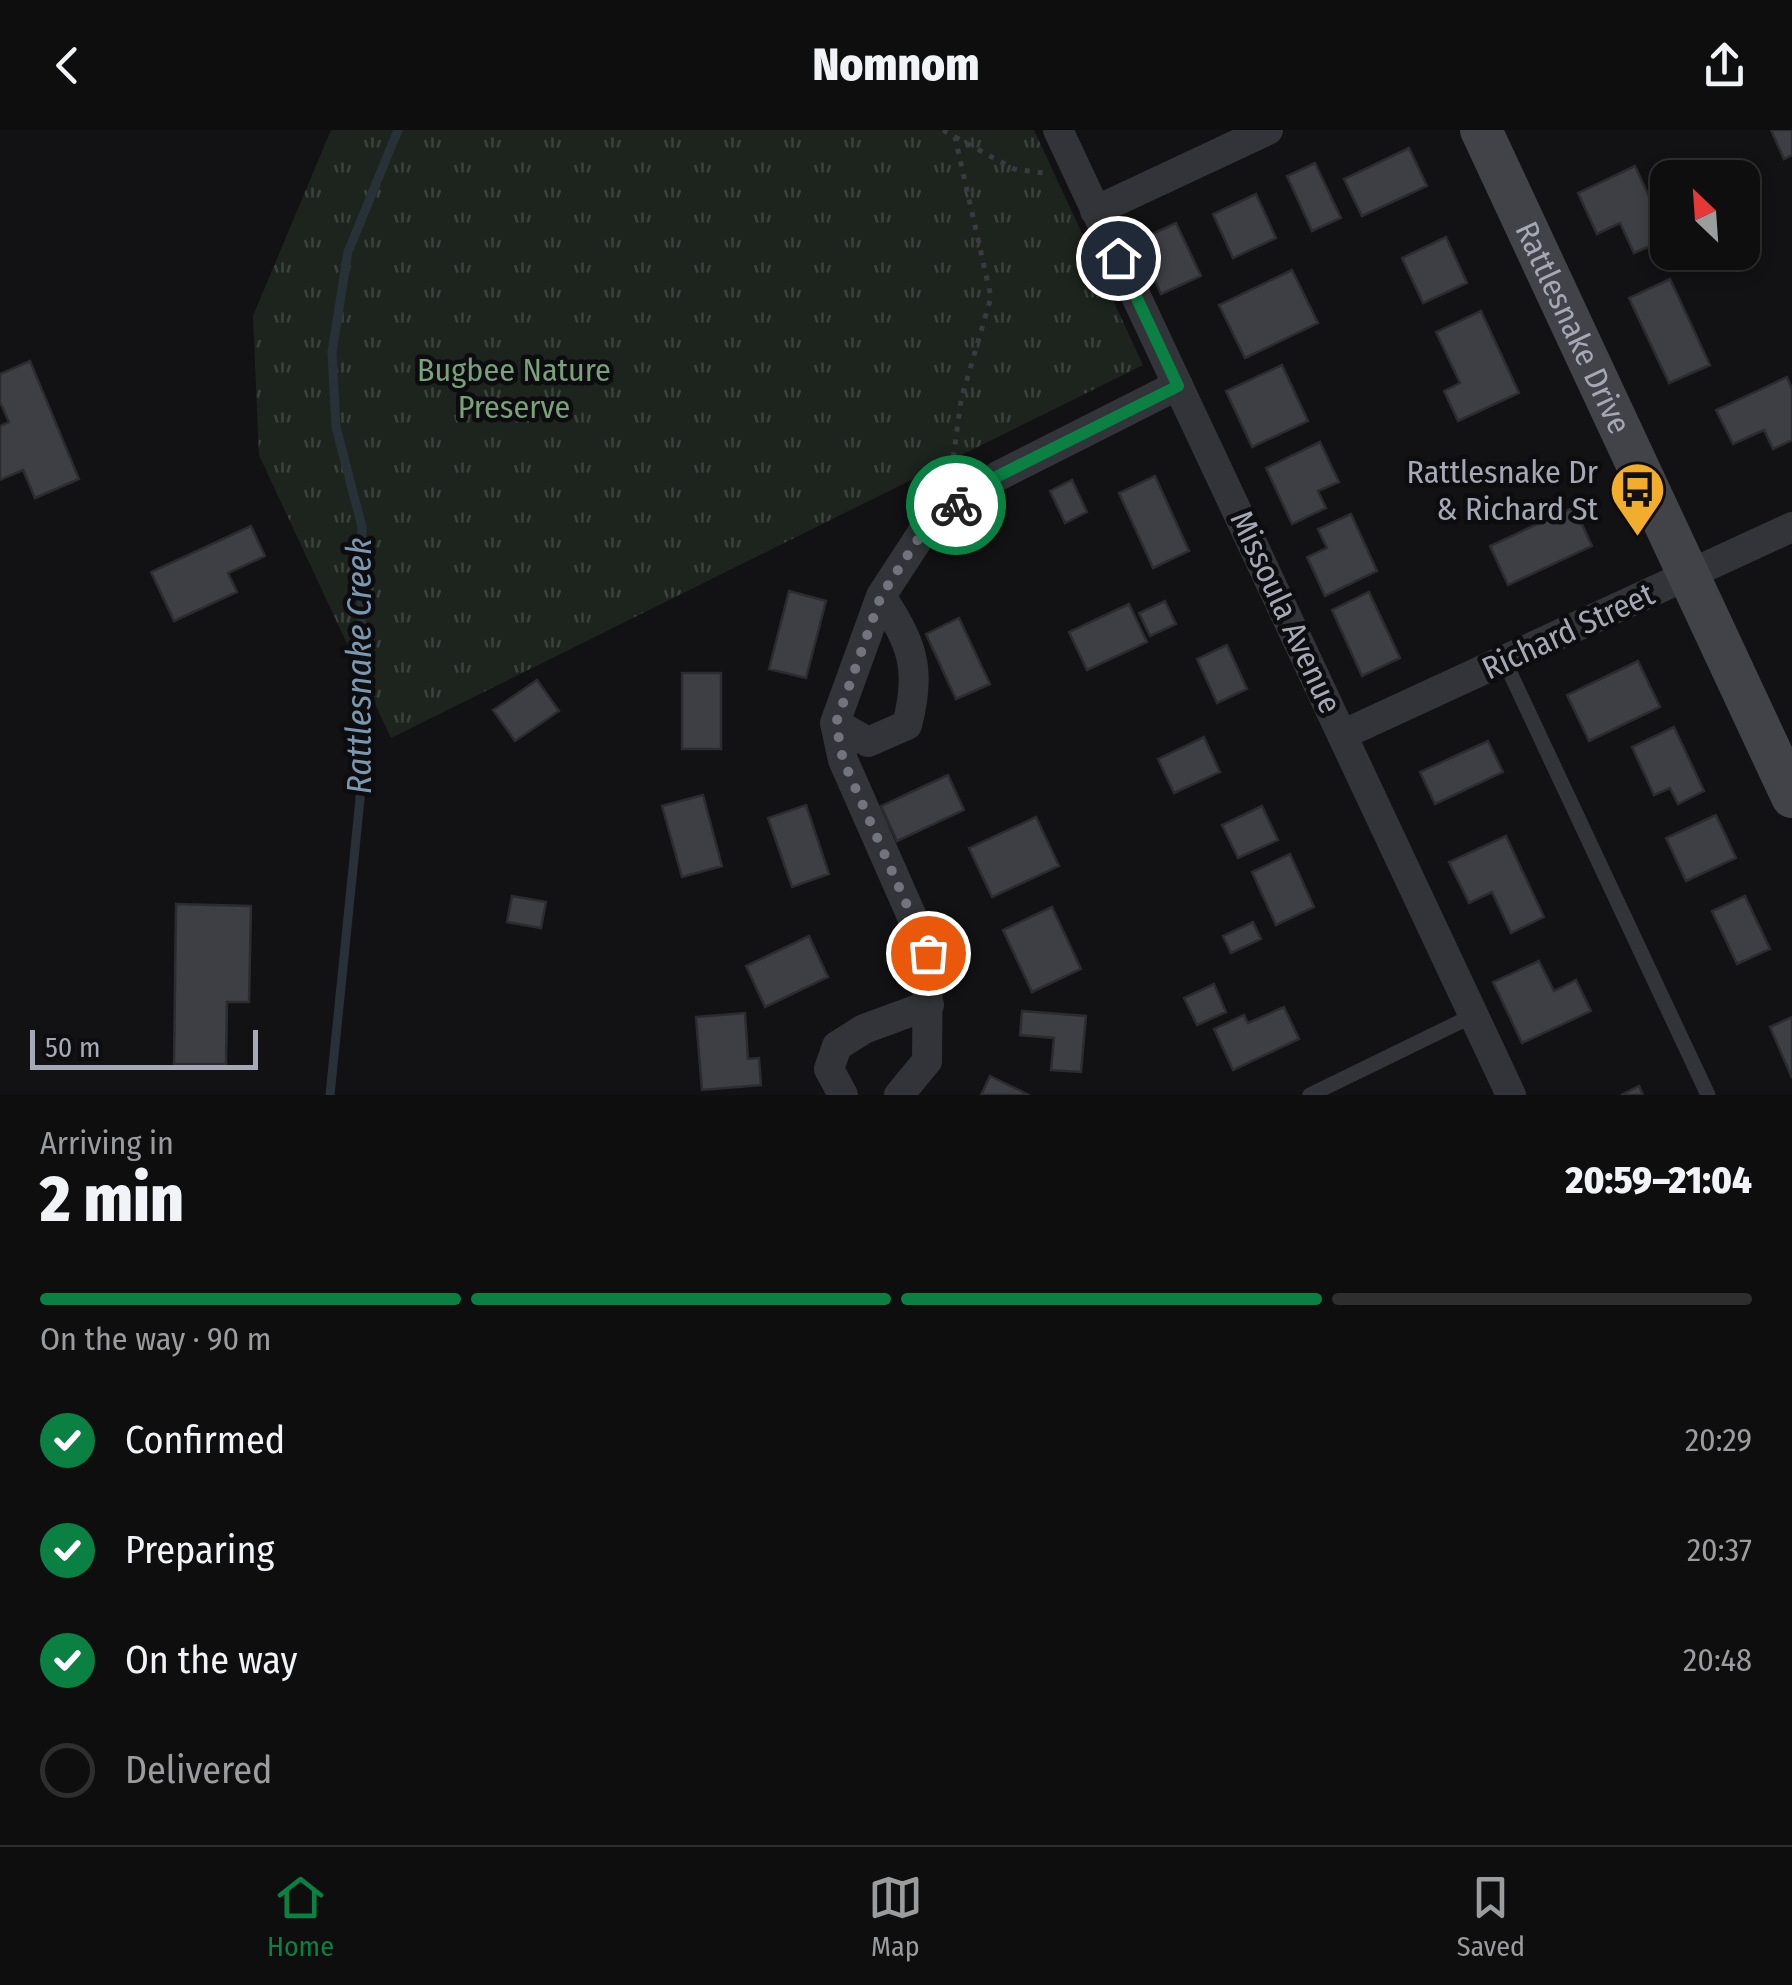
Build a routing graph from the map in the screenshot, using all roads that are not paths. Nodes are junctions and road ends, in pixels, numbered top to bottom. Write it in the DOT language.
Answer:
graph roads {
  1 [pos="1058,130"];
  2 [pos="1268,130"];
  3 [pos="1481,130"];
  4 [pos="1095,211"];
  5 [pos="1178,386"];
  6 [pos="1792,527"];
  7 [pos="1686,576"];
  8 [pos="881,596"];
  9 [pos="1504,660"];
  10 [pos="836,723"];
  11 [pos="1344,734"];
  12 [pos="1792,797"];
  13 [pos="929,1006"];
  14 [pos="1474,1015"];
  15 [pos="843,1095"];
  16 [pos="899,1095"];
  17 [pos="1310,1095"];
  18 [pos="1510,1095"];
  19 [pos="1708,1095"];
  1 -- 4 [label="street, Missoula Avenue"];
  2 -- 4 [label="street"];
  3 -- 7 [label="street, Rattlesnake Drive"];
  4 -- 5 [label="street, Missoula Avenue"];
  5 -- 8 [label="street"];
  5 -- 11 [label="street, Missoula Avenue"];
  6 -- 7 [label="street, Richard Street"];
  7 -- 9 [label="street, Richard Street"];
  7 -- 12 [label="street, Rattlesnake Drive"];
  8 -- 10 [label="street"];
  8 -- 10 [label="street"];
  9 -- 11 [label="street, Richard Street"];
  9 -- 19 [label="lane"];
  10 -- 13 [label="street"];
  11 -- 14 [label="street, Missoula Avenue"];
  13 -- 15 [label="street"];
  13 -- 16 [label="street"];
  14 -- 17 [label="lane"];
  14 -- 18 [label="street, Missoula Avenue"];
}
